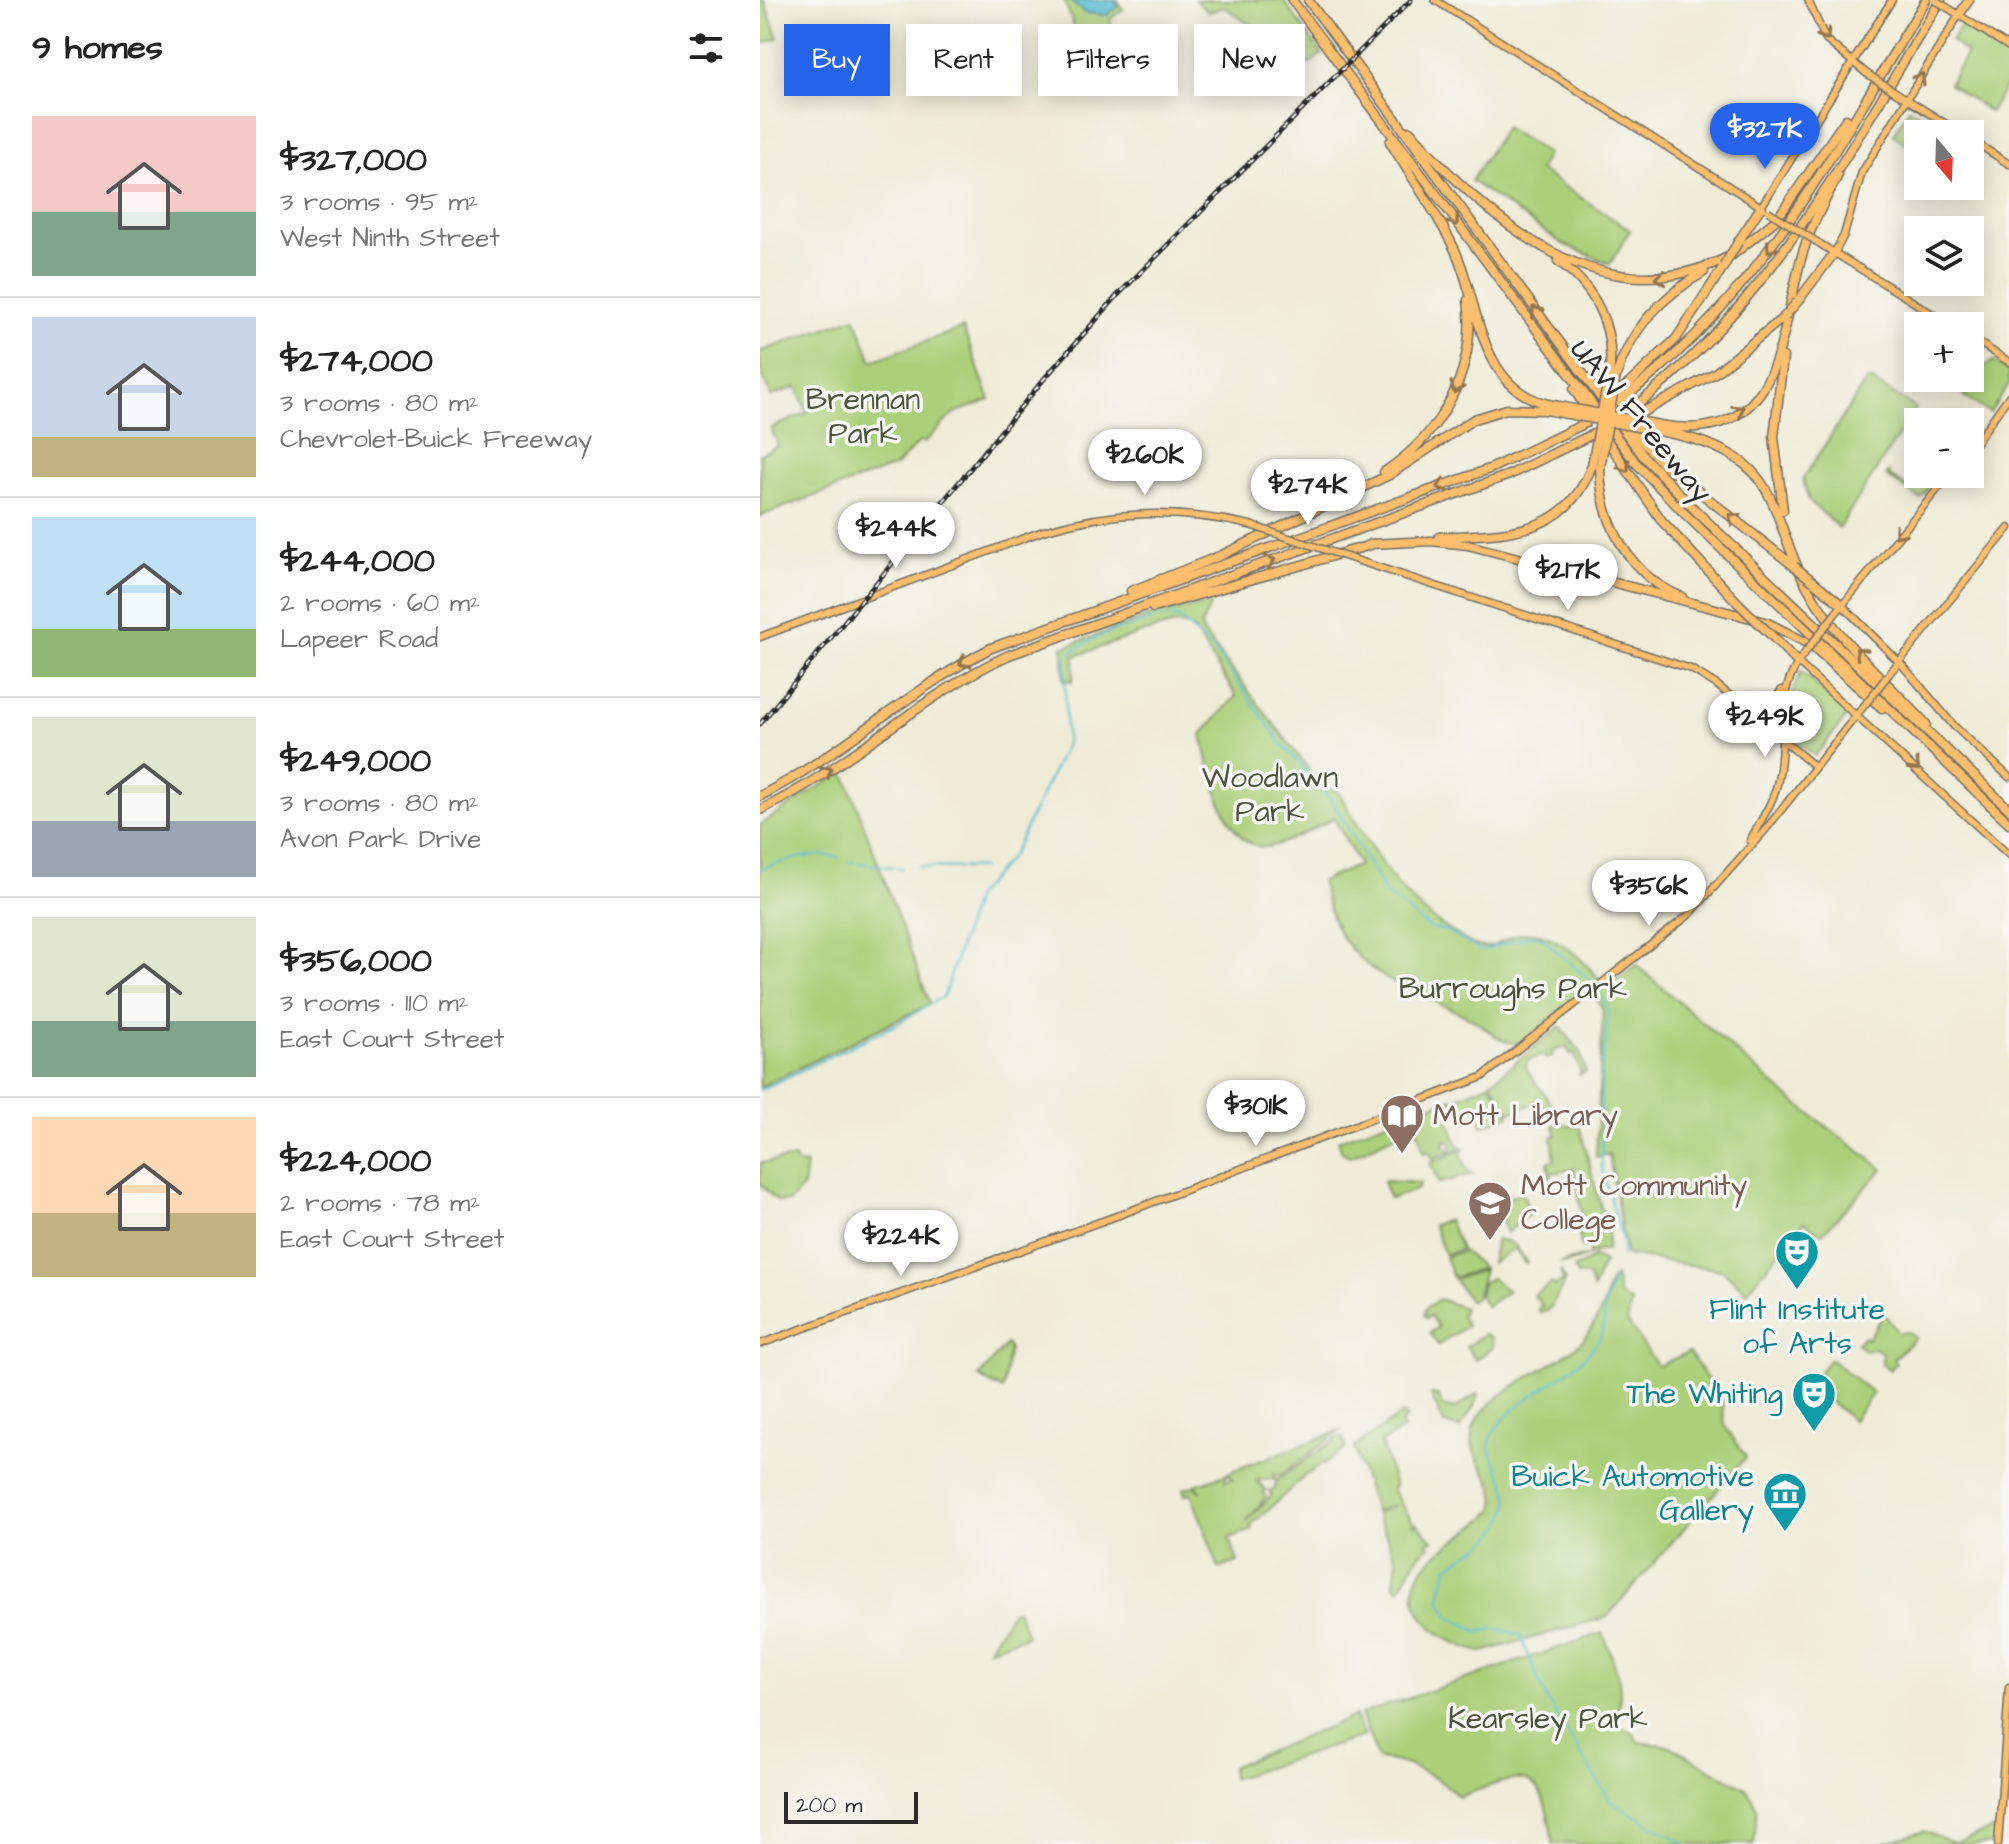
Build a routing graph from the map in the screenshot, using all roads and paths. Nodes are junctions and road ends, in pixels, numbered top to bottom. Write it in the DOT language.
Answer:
graph roads {
  1 [pos="1292,0"];
  2 [pos="1308,0"];
  3 [pos="1435,0"];
  4 [pos="1808,0"];
  5 [pos="1892,0"];
  6 [pos="1926,0"];
  7 [pos="1938,0"];
  8 [pos="1969,0"];
  9 [pos="1959,15"];
  10 [pos="2009,47"];
  11 [pos="1851,64"];
  12 [pos="1887,64"];
  13 [pos="1369,84"];
  14 [pos="1356,87"];
  15 [pos="1907,99"];
  16 [pos="1940,120"];
  17 [pos="1860,130"];
  18 [pos="1984,148"];
  19 [pos="2009,164"];
  20 [pos="1764,209"];
  21 [pos="1515,227"];
  22 [pos="1835,252"];
  23 [pos="1734,254"];
  24 [pos="1458,257"];
  25 [pos="1930,312"];
  26 [pos="1786,318"];
  27 [pos="1536,332"];
  28 [pos="1984,346"];
  29 [pos="2009,362"];
  30 [pos="1583,373"];
  31 [pos="1613,375"];
  32 [pos="2009,396"];
  33 [pos="1617,400"];
  34 [pos="1547,407"];
  35 [pos="1629,415"];
  36 [pos="1664,429"];
  37 [pos="1984,431"];
  38 [pos="1596,466"];
  39 [pos="1938,488"];
  40 [pos="1340,497"];
  41 [pos="2009,528"];
  42 [pos="1371,544"];
  43 [pos="1796,564"];
  44 [pos="1842,605"];
  45 [pos="1737,614"];
  46 [pos="1035,630"];
  47 [pos="1064,634"];
  48 [pos="760,637"];
  49 [pos="1797,662"];
  50 [pos="1899,662"];
  51 [pos="1786,685"];
  52 [pos="1751,714"];
  53 [pos="1856,715"];
  54 [pos="1780,738"];
  55 [pos="1814,766"];
  56 [pos="1951,768"];
  57 [pos="1970,771"];
  58 [pos="2009,777"];
  59 [pos="760,796"];
  60 [pos="2009,809"];
  61 [pos="760,810"];
  62 [pos="1762,818"];
  63 [pos="1770,823"];
  64 [pos="2009,823"];
  65 [pos="1746,847"];
  66 [pos="2009,855"];
  67 [pos="760,1344"];
  68 [pos="2009,1687"];
  69 [pos="1998,1844"];
  1 -- 14 [label="highway, UAW Freeway"];
  2 -- 13 [label="highway, UAW Freeway"];
  3 -- 20 [label="main road"];
  4 -- 11 [label="main road, one-way"];
  5 -- 11 [label="main road"];
  6 -- 12 [label="highway"];
  7 -- 9 [label="main road, bridge"];
  7 -- 17 [label="highway"];
  8 -- 9 [label="highway"];
  9 -- 10 [label="main road"];
  15 -- 9 [label="main road, one-way"];
  11 -- 15 [label="main road, bridge"];
  11 -- 20 [label="main road"];
  12 -- 23 [label="highway"];
  12 -- 33 [label="highway, one-way"];
  13 -- 21 [label="highway"];
  30 -- 13 [label="highway, UAW Freeway, one-way"];
  14 -- 24 [label="highway"];
  14 -- 27 [label="highway, UAW Freeway, one-way"];
  15 -- 16 [label="main road"];
  15 -- 22 [label="main road"];
  17 -- 26 [label="highway"];
  17 -- 35 [label="highway"];
  18 -- 19 [label="main road"];
  20 -- 22 [label="main road, bridge"];
  20 -- 33 [label="highway, bridge"];
  23 -- 21 [label="highway, one-way"];
  21 -- 31 [label="highway"];
  22 -- 25 [label="main road"];
  22 -- 26 [label="highway, bridge"];
  23 -- 31 [label="highway"];
  24 -- 34 [label="highway"];
  24 -- 40 [label="highway, one-way"];
  26 -- 35 [label="highway"];
  36 -- 26 [label="highway, one-way"];
  26 -- 43 [label="highway"];
  27 -- 49 [label="highway, one-way, bridge"];
  27 -- 56 [label="highway, UAW Freeway"];
  28 -- 29 [label="main road"];
  43 -- 30 [label="highway, one-way"];
  30 -- 57 [label="highway, UAW Freeway"];
  31 -- 38 [label="highway, bridge"];
  32 -- 37 [label="main road"];
  33 -- 46 [label="highway, one-way, bridge"];
  34 -- 36 [label="highway, bridge"];
  34 -- 40 [label="highway"];
  47 -- 35 [label="highway, one-way, bridge"];
  36 -- 43 [label="highway"];
  38 -- 42 [label="highway"];
  38 -- 45 [label="highway"];
  39 -- 44 [label="main road, one-way"];
  40 -- 46 [label="highway"];
  41 -- 50 [label="main road"];
  42 -- 45 [label="highway"];
  42 -- 47 [label="highway"];
  43 -- 44 [label="highway, bridge"];
  57 -- 43 [label="highway, one-way"];
  44 -- 49 [label="main road, bridge"];
  44 -- 50 [label="main road"];
  45 -- 56 [label="highway"];
  46 -- 59 [label="highway, one-way"];
  61 -- 47 [label="highway, one-way"];
  48 -- 52 [label="main road, bridge"];
  49 -- 51 [label="main road"];
  49 -- 53 [label="main road"];
  50 -- 53 [label="main road, bridge"];
  50 -- 58 [label="main road"];
  51 -- 52 [label="main road"];
  51 -- 54 [label="main road"];
  52 -- 54 [label="main road"];
  53 -- 55 [label="main road"];
  53 -- 66 [label="main road, one-way"];
  54 -- 55 [label="main road"];
  54 -- 62 [label="main road"];
  55 -- 63 [label="main road"];
  56 -- 64 [label="highway, UAW Freeway"];
  57 -- 60 [label="highway, UAW Freeway"];
  62 -- 63 [label="main road"];
  62 -- 65 [label="main road"];
  63 -- 65 [label="main road"];
  65 -- 67 [label="main road"];
  68 -- 69 [label="main road"];
}
